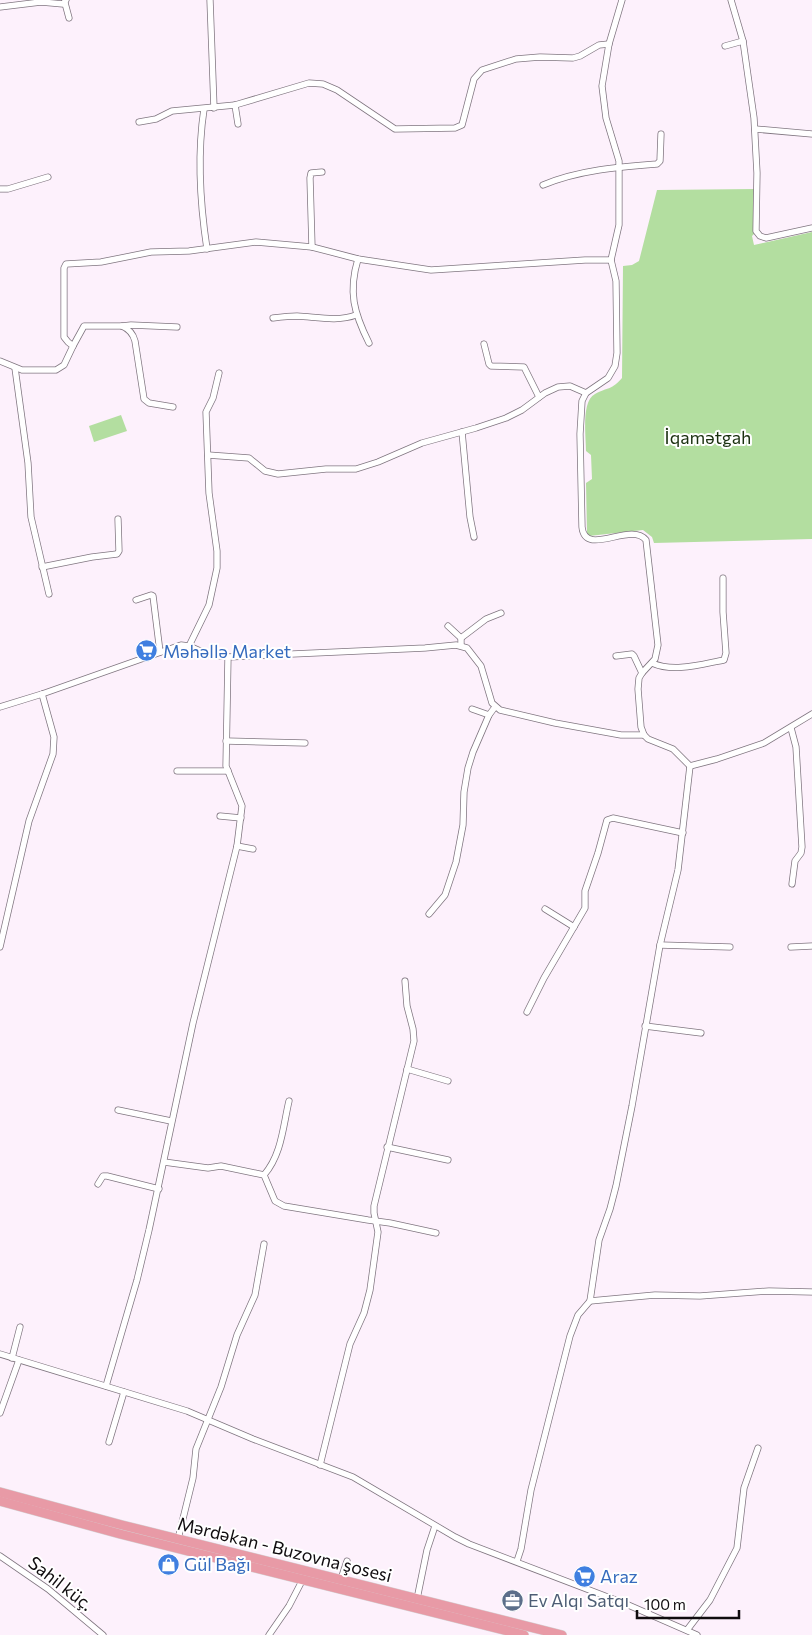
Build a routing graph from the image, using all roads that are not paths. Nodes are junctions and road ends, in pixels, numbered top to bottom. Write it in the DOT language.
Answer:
graph roads {
  1 [pos="210,0"];
  2 [pos="622,0"];
  3 [pos="732,0"];
  4 [pos="66,1"];
  5 [pos="0,7"];
  6 [pos="69,18"];
  7 [pos="744,41"];
  8 [pos="608,44"];
  9 [pos="725,46"];
  10 [pos="235,105"];
  11 [pos="214,108"];
  12 [pos="204,109"];
  13 [pos="139,122"];
  14 [pos="238,124"];
  15 [pos="755,129"];
  16 [pos="661,134"];
  17 [pos="812,134"];
  18 [pos="619,167"];
  19 [pos="322,172"];
  20 [pos="48,176"];
  21 [pos="543,185"];
  22 [pos="0,189"];
  23 [pos="812,228"];
  24 [pos="312,247"];
  25 [pos="207,248"];
  26 [pos="358,259"];
  27 [pos="611,260"];
  28 [pos="356,315"];
  29 [pos="273,318"];
  30 [pos="122,326"];
  31 [pos="177,327"];
  32 [pos="369,343"];
  33 [pos="484,344"];
  34 [pos="73,346"];
  35 [pos="0,361"];
  36 [pos="15,368"];
  37 [pos="219,374"];
  38 [pos="586,393"];
  39 [pos="539,397"];
  40 [pos="173,407"];
  41 [pos="462,432"];
  42 [pos="208,455"];
  43 [pos="118,519"];
  44 [pos="474,537"];
  45 [pos="42,567"];
  46 [pos="724,578"];
  47 [pos="49,594"];
  48 [pos="136,600"];
  49 [pos="501,613"];
  50 [pos="448,626"];
  51 [pos="461,638"];
  52 [pos="461,645"];
  53 [pos="189,646"];
  54 [pos="160,652"];
  55 [pos="616,656"];
  56 [pos="228,657"];
  57 [pos="652,663"];
  58 [pos="642,673"];
  59 [pos="42,694"];
  60 [pos="0,707"];
  61 [pos="495,707"];
  62 [pos="472,708"];
  63 [pos="812,714"];
  64 [pos="489,715"];
  65 [pos="791,728"];
  66 [pos="644,735"];
  67 [pos="226,741"];
  68 [pos="304,744"];
  69 [pos="690,766"];
  70 [pos="177,771"];
  71 [pos="228,771"];
  72 [pos="220,816"];
  73 [pos="241,818"];
  74 [pos="683,833"];
  75 [pos="237,846"];
  76 [pos="253,849"];
  77 [pos="792,884"];
  78 [pos="545,910"];
  79 [pos="429,914"];
  80 [pos="574,927"];
  81 [pos="660,944"];
  82 [pos="812,946"];
  83 [pos="0,947"];
  84 [pos="730,947"];
  85 [pos="791,947"];
  86 [pos="405,981"];
  87 [pos="527,1012"];
  88 [pos="645,1026"];
  89 [pos="701,1033"];
  90 [pos="407,1069"];
  91 [pos="448,1081"];
  92 [pos="289,1100"];
  93 [pos="118,1110"];
  94 [pos="171,1121"];
  95 [pos="387,1148"];
  96 [pos="448,1160"];
  97 [pos="164,1162"];
  98 [pos="264,1175"];
  99 [pos="98,1184"];
  100 [pos="158,1189"];
  101 [pos="375,1221"];
  102 [pos="436,1233"];
  103 [pos="264,1244"];
  104 [pos="812,1292"];
  105 [pos="590,1301"];
  106 [pos="20,1328"];
  107 [pos="0,1354"];
  108 [pos="12,1358"];
  109 [pos="19,1360"];
  110 [pos="106,1386"];
  111 [pos="124,1392"];
  112 [pos="0,1413"];
  113 [pos="208,1419"];
  114 [pos="109,1442"];
  115 [pos="758,1448"];
  116 [pos="320,1465"];
  117 [pos="0,1492"];
  118 [pos="0,1501"];
  119 [pos="435,1526"];
  120 [pos="178,1538"];
  121 [pos="0,1556"];
  122 [pos="347,1561"];
  123 [pos="516,1562"];
  124 [pos="303,1579"];
  125 [pos="341,1579"];
  126 [pos="417,1599"];
  127 [pos="687,1630"];
  128 [pos="506,1633"];
  129 [pos="103,1635"];
  130 [pos="269,1635"];
  131 [pos="524,1635"];
  132 [pos="562,1635"];
  133 [pos="697,1635"];
  1 -- 11 [label="street"];
  2 -- 8 [label="street"];
  3 -- 7 [label="street"];
  4 -- 5 [label="street"];
  4 -- 6 [label="street"];
  7 -- 9 [label="street"];
  7 -- 15 [label="street"];
  8 -- 10 [label="street"];
  8 -- 18 [label="street"];
  10 -- 11 [label="street"];
  10 -- 14 [label="street"];
  11 -- 12 [label="street"];
  12 -- 13 [label="street"];
  12 -- 25 [label="street"];
  15 -- 17 [label="street"];
  15 -- 23 [label="street"];
  16 -- 18 [label="street"];
  18 -- 21 [label="street"];
  18 -- 27 [label="street"];
  19 -- 24 [label="street"];
  20 -- 22 [label="street"];
  24 -- 25 [label="street"];
  24 -- 26 [label="street"];
  25 -- 34 [label="street"];
  26 -- 27 [label="street"];
  26 -- 28 [label="street"];
  27 -- 38 [label="street"];
  28 -- 29 [label="street"];
  28 -- 32 [label="street"];
  30 -- 31 [label="street"];
  30 -- 34 [label="street"];
  30 -- 40 [label="street"];
  33 -- 39 [label="street"];
  34 -- 36 [label="street"];
  35 -- 36 [label="street"];
  36 -- 45 [label="street"];
  37 -- 42 [label="street"];
  38 -- 39 [label="street"];
  38 -- 57 [label="street"];
  39 -- 41 [label="street"];
  41 -- 42 [label="street"];
  41 -- 44 [label="street"];
  42 -- 53 [label="street"];
  43 -- 45 [label="street"];
  45 -- 47 [label="street"];
  46 -- 57 [label="street"];
  48 -- 54 [label="street"];
  49 -- 51 [label="street"];
  50 -- 51 [label="street"];
  51 -- 52 [label="street"];
  52 -- 56 [label="street"];
  52 -- 61 [label="street"];
  53 -- 54 [label="street"];
  53 -- 56 [label="street"];
  54 -- 59 [label="street"];
  55 -- 58 [label="street"];
  56 -- 67 [label="street"];
  57 -- 58 [label="street"];
  58 -- 66 [label="street"];
  59 -- 60 [label="street"];
  59 -- 83 [label="street"];
  61 -- 64 [label="street"];
  61 -- 66 [label="street"];
  62 -- 64 [label="street"];
  63 -- 65 [label="street"];
  64 -- 79 [label="street"];
  65 -- 69 [label="street"];
  65 -- 77 [label="street"];
  66 -- 69 [label="street"];
  67 -- 68 [label="street"];
  67 -- 71 [label="street"];
  69 -- 74 [label="street"];
  70 -- 71 [label="street"];
  71 -- 73 [label="street"];
  72 -- 73 [label="street"];
  73 -- 75 [label="street"];
  74 -- 80 [label="street"];
  74 -- 81 [label="street"];
  75 -- 76 [label="street"];
  75 -- 94 [label="street"];
  78 -- 80 [label="street"];
  80 -- 87 [label="street"];
  81 -- 84 [label="street"];
  81 -- 88 [label="street"];
  82 -- 85 [label="street"];
  86 -- 90 [label="street"];
  88 -- 89 [label="street"];
  88 -- 105 [label="street"];
  90 -- 91 [label="street"];
  90 -- 95 [label="street"];
  92 -- 98 [label="street"];
  93 -- 94 [label="street"];
  94 -- 97 [label="street"];
  95 -- 96 [label="street"];
  95 -- 101 [label="street"];
  97 -- 98 [label="street"];
  97 -- 100 [label="street"];
  98 -- 101 [label="street"];
  99 -- 100 [label="street"];
  100 -- 110 [label="street"];
  101 -- 102 [label="street"];
  101 -- 116 [label="street"];
  103 -- 113 [label="street"];
  104 -- 105 [label="street"];
  105 -- 123 [label="street"];
  106 -- 108 [label="street"];
  107 -- 108 [label="street"];
  108 -- 109 [label="street"];
  109 -- 110 [label="street"];
  109 -- 112 [label="street"];
  110 -- 111 [label="street"];
  111 -- 113 [label="street"];
  111 -- 114 [label="street"];
  113 -- 116 [label="street"];
  113 -- 120 [label="street"];
  115 -- 127 [label="street"];
  116 -- 119 [label="street"];
  117 -- 120 [label="main road, Mərdəkan - Buzovna şosesi"];
  118 -- 124 [label="main road, Mərdəkan - Buzovna şosesi"];
  119 -- 123 [label="street"];
  119 -- 126 [label="street"];
  120 -- 125 [label="main road, Mərdəkan - Buzovna şosesi"];
  121 -- 129 [label="street, Sahil küç."];
  122 -- 125 [label="street"];
  123 -- 127 [label="street"];
  124 -- 128 [label="main road, Mərdəkan - Buzovna şosesi"];
  124 -- 130 [label="street"];
  125 -- 126 [label="main road, Mərdəkan - Buzovna şosesi"];
  126 -- 132 [label="main road, Mərdəkan - Buzovna şosesi"];
  127 -- 133 [label="street"];
  128 -- 131 [label="main road, Mərdəkan - Buzovna şosesi"];
}
